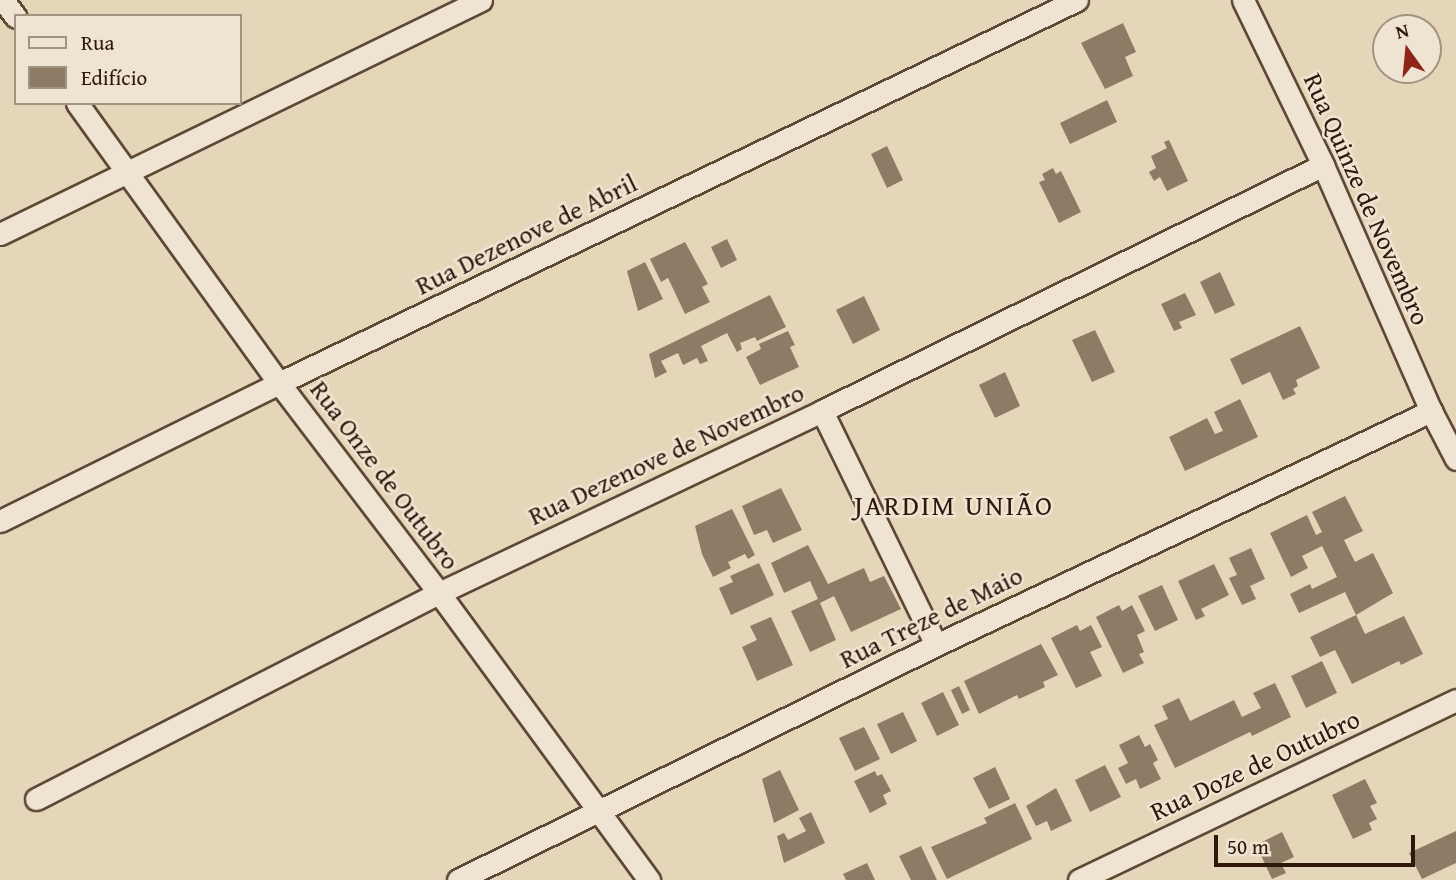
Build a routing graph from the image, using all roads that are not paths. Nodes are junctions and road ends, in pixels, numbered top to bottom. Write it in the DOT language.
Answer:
graph roads {
  1 [pos="3,0"];
  2 [pos="481,0"];
  3 [pos="1077,0"];
  4 [pos="1243,0"];
  5 [pos="14,15"];
  6 [pos="78,105"];
  7 [pos="1323,165"];
  8 [pos="128,174"];
  9 [pos="0,234"];
  10 [pos="279,383"];
  11 [pos="821,411"];
  12 [pos="1431,411"];
  13 [pos="1456,459"];
  14 [pos="0,521"];
  15 [pos="439,593"];
  16 [pos="936,645"];
  17 [pos="1456,700"];
  18 [pos="36,799"];
  19 [pos="597,813"];
  20 [pos="458,880"];
  21 [pos="649,880"];
  22 [pos="1079,880"];
  1 -- 5 [label="street"];
  2 -- 8 [label="street"];
  3 -- 10 [label="street, Rua Dezenove de Abril"];
  4 -- 7 [label="street, Rua Quinze de Novembro"];
  6 -- 8 [label="street, Rua Onze de Outubro"];
  7 -- 11 [label="street, Rua Dezenove de Novembro"];
  7 -- 12 [label="street, Rua Quinze de Novembro"];
  8 -- 9 [label="street"];
  8 -- 10 [label="street, Rua Onze de Outubro"];
  10 -- 14 [label="street, Rua Dezenove de Abril"];
  10 -- 15 [label="street, Rua Onze de Outubro"];
  11 -- 15 [label="street, Rua Dezenove de Novembro"];
  11 -- 16 [label="street"];
  12 -- 13 [label="street, Rua Quinze de Novembro"];
  12 -- 16 [label="street, Rua Treze de Maio"];
  15 -- 18 [label="street, Rua Dezenove de Novembro"];
  15 -- 19 [label="street, Rua Onze de Outubro"];
  16 -- 19 [label="street, Rua Treze de Maio"];
  17 -- 22 [label="street, Rua Doze de Outubro"];
  19 -- 20 [label="street, Rua Treze de Maio"];
  19 -- 21 [label="street, Rua Onze de Outubro"];
}
